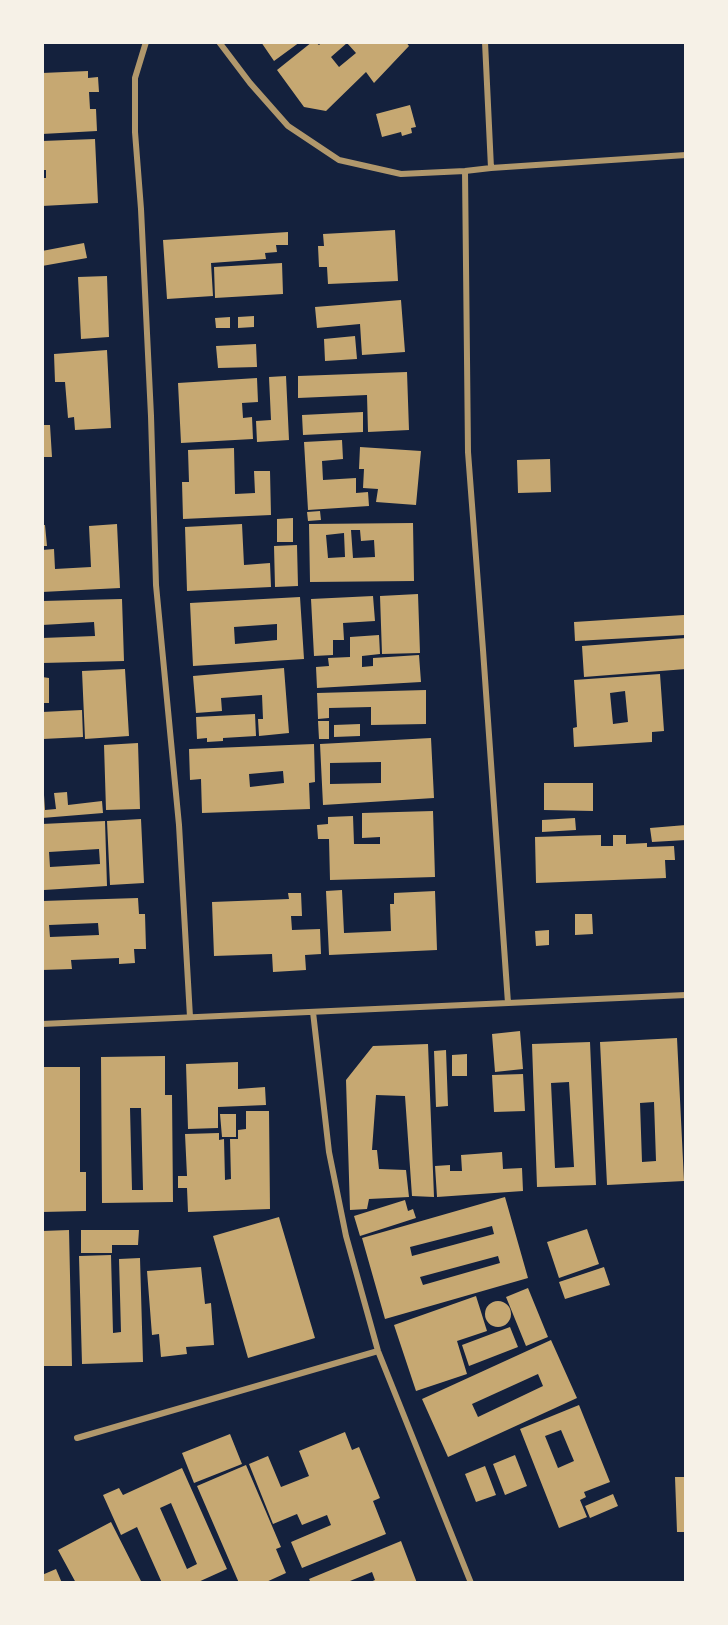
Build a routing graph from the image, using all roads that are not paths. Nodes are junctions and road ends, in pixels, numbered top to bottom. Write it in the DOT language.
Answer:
graph roads {
  1 [pos="146,42"];
  2 [pos="219,42"];
  3 [pos="485,42"];
  4 [pos="686,155"];
  5 [pos="491,168"];
  6 [pos="465,171"];
  7 [pos="686,995"];
  8 [pos="508,1003"];
  9 [pos="313,1012"];
  10 [pos="190,1017"];
  11 [pos="42,1024"];
  12 [pos="378,1351"];
  13 [pos="77,1438"];
  14 [pos="471,1583"];
  1 -- 10 [label="street"];
  2 -- 6 [label="street"];
  3 -- 5 [label="street"];
  4 -- 5 [label="street"];
  5 -- 6 [label="street"];
  6 -- 8 [label="street"];
  7 -- 8 [label="street"];
  8 -- 9 [label="street"];
  9 -- 10 [label="street"];
  9 -- 12 [label="street"];
  10 -- 11 [label="street"];
  12 -- 13 [label="street"];
  12 -- 14 [label="street"];
}
